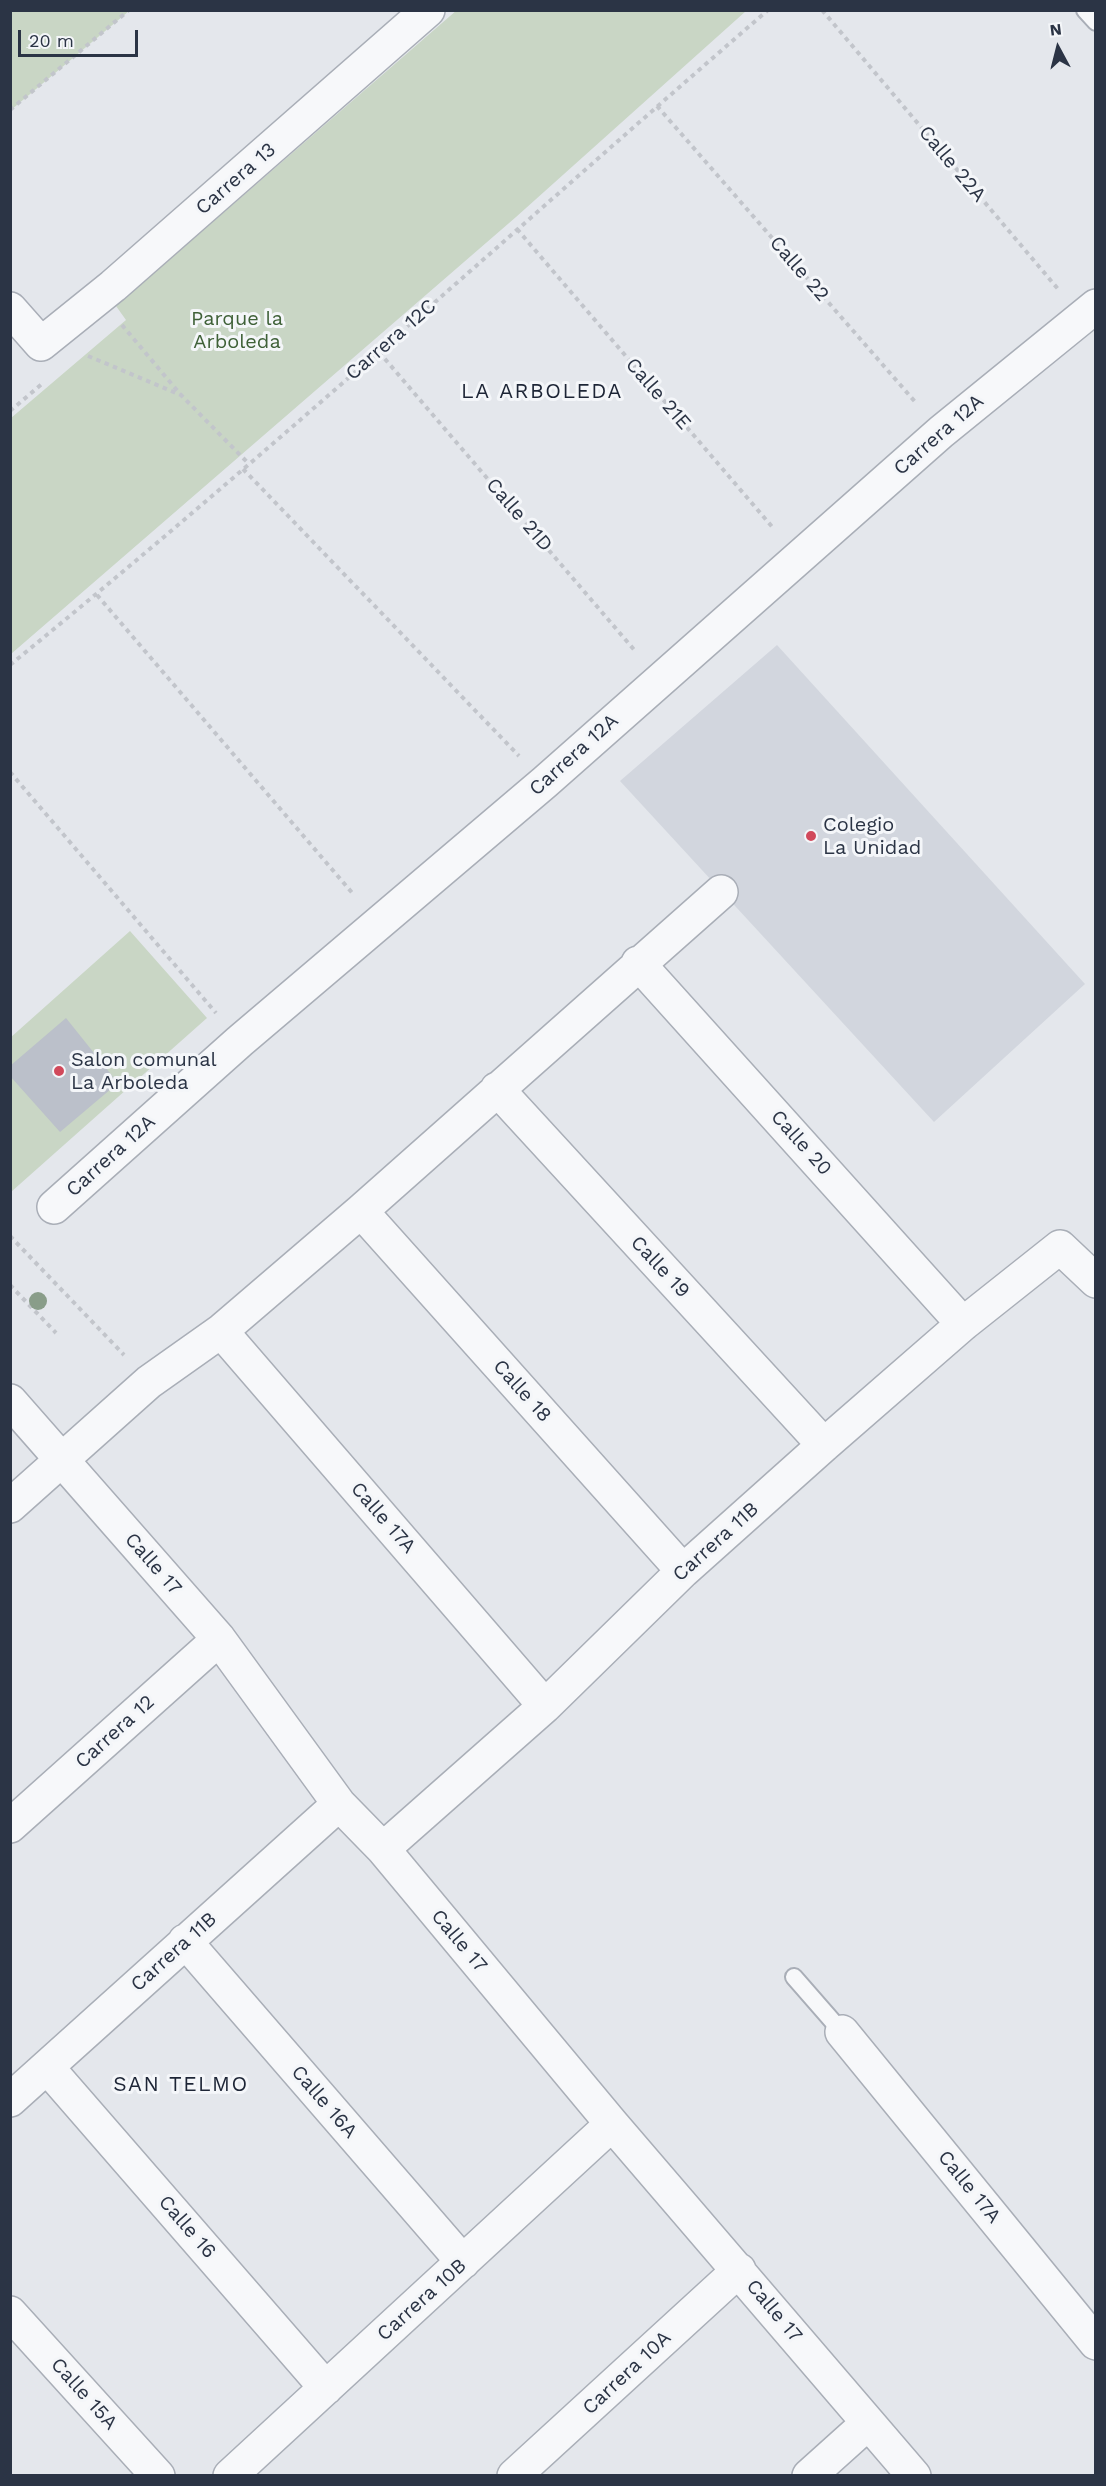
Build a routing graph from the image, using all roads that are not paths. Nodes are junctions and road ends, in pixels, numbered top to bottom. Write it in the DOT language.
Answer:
graph roads {
  1 [pos="428,10"];
  2 [pos="1085,10"];
  3 [pos="1095,22"];
  4 [pos="10,309"];
  5 [pos="1089,311"];
  6 [pos="721,892"];
  7 [pos="638,963"];
  8 [pos="497,1089"];
  9 [pos="54,1207"];
  10 [pos="360,1211"];
  11 [pos="1095,1281"];
  12 [pos="963,1324"];
  13 [pos="221,1331"];
  14 [pos="10,1401"];
  15 [pos="824,1445"];
  16 [pos="61,1459"];
  17 [pos="10,1506"];
  18 [pos="683,1571"];
  19 [pos="219,1639"];
  20 [pos="545,1706"];
  21 [pos="339,1804"];
  22 [pos="10,1826"];
  23 [pos="383,1849"];
  24 [pos="185,1941"];
  25 [pos="794,1977"];
  26 [pos="843,2032"];
  27 [pos="47,2067"];
  28 [pos="10,2100"];
  29 [pos="612,2124"];
  30 [pos="463,2262"];
  31 [pos="739,2270"];
  32 [pos="10,2313"];
  33 [pos="1095,2343"];
  34 [pos="326,2388"];
  35 [pos="868,2423"];
  36 [pos="158,2475"];
  37 [pos="230,2475"];
  38 [pos="514,2475"];
  39 [pos="809,2475"];
  40 [pos="914,2475"];
  1 -- 4 [label="street, Carrera 13"];
  2 -- 3 [label="lane"];
  5 -- 9 [label="street, Carrera 12A"];
  6 -- 7 [label="street"];
  7 -- 8 [label="street"];
  7 -- 12 [label="street, Calle 20"];
  8 -- 10 [label="street"];
  8 -- 15 [label="street, Calle 19"];
  10 -- 13 [label="street"];
  10 -- 18 [label="street, Calle 18"];
  11 -- 12 [label="street, Carrera 11B"];
  12 -- 15 [label="street, Carrera 11B"];
  13 -- 16 [label="street"];
  13 -- 20 [label="street, Calle 17A"];
  14 -- 16 [label="street, Calle 17"];
  15 -- 18 [label="street, Carrera 11B"];
  16 -- 17 [label="street"];
  16 -- 19 [label="street, Calle 17"];
  18 -- 20 [label="street, Carrera 11B"];
  19 -- 21 [label="street, Calle 17"];
  19 -- 22 [label="street, Carrera 12"];
  20 -- 23 [label="street, Carrera 11B"];
  21 -- 23 [label="street, Calle 17"];
  21 -- 24 [label="street, Carrera 11B"];
  23 -- 29 [label="street, Calle 17"];
  24 -- 27 [label="street, Carrera 11B"];
  24 -- 30 [label="street, Calle 16A"];
  25 -- 26 [label="lane"];
  26 -- 33 [label="street, Calle 17A"];
  27 -- 28 [label="street, Carrera 11B"];
  27 -- 34 [label="street, Calle 16"];
  29 -- 30 [label="street, Carrera 10B"];
  29 -- 31 [label="street, Calle 17"];
  30 -- 34 [label="street, Carrera 10B"];
  31 -- 35 [label="street, Calle 17"];
  31 -- 38 [label="street, Carrera 10A"];
  32 -- 36 [label="street, Calle 15A"];
  34 -- 37 [label="street, Carrera 10B"];
  35 -- 39 [label="street"];
  35 -- 40 [label="street, Calle 17"];
}
